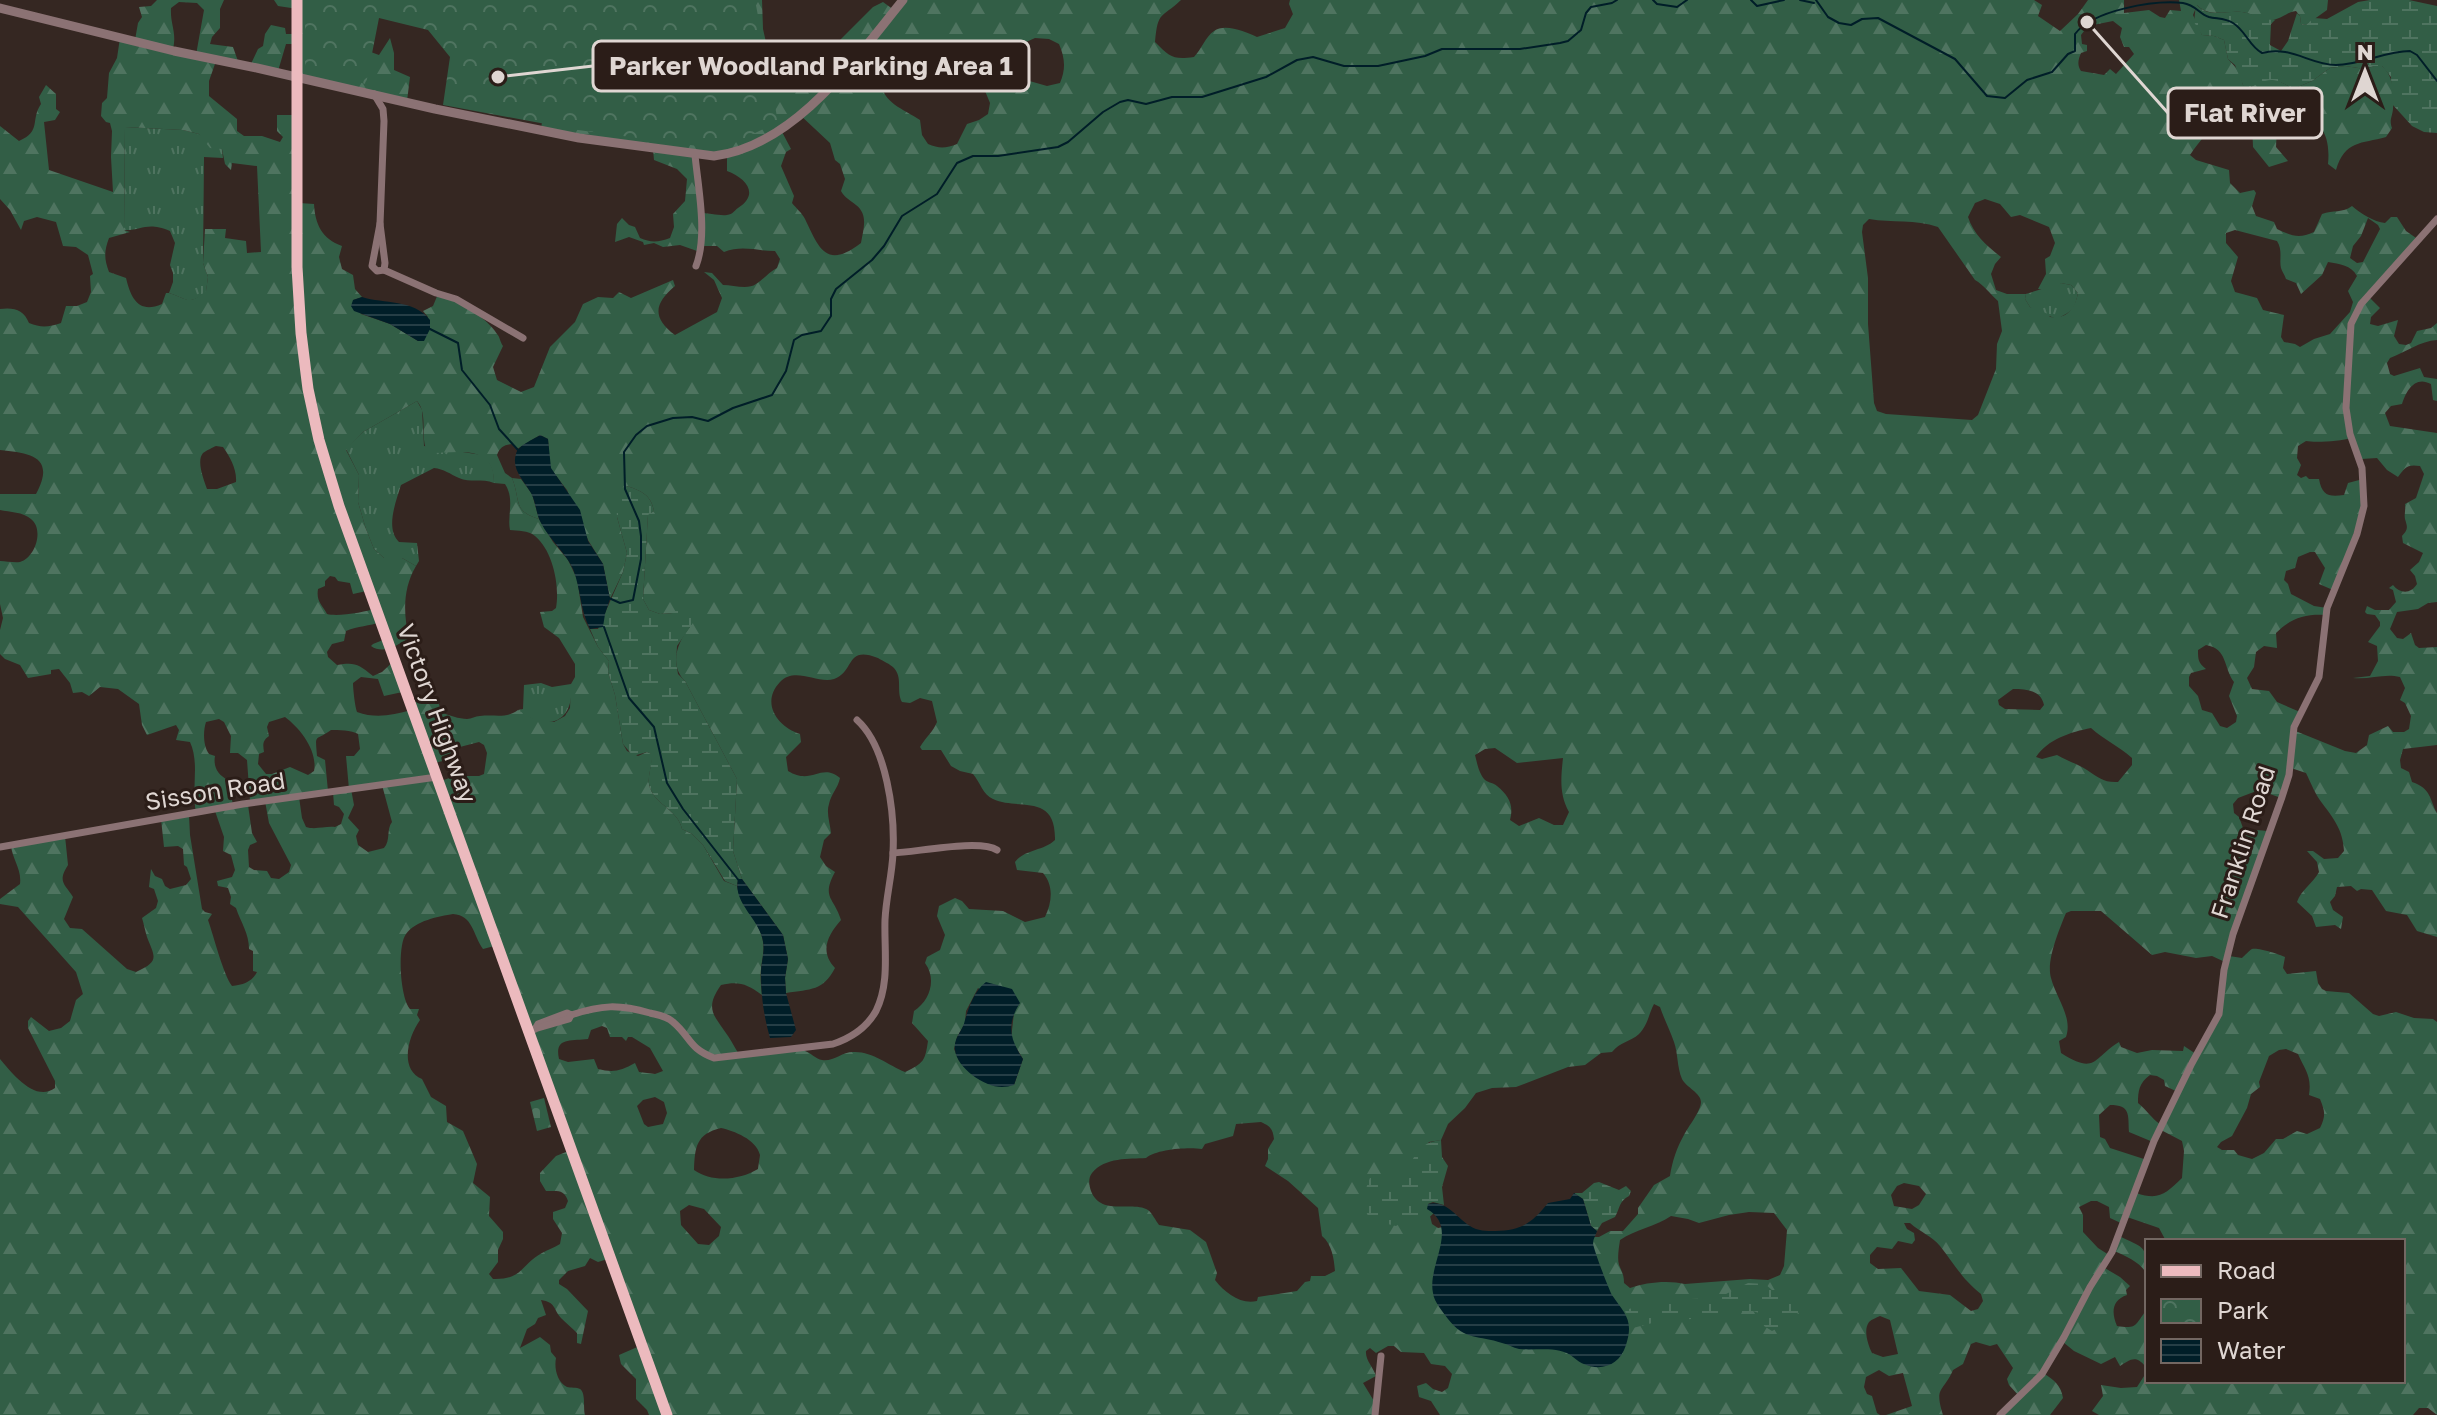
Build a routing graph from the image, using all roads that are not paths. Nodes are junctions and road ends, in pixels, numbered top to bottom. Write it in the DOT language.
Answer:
graph roads {
  1 [pos="297,0"];
  2 [pos="903,0"];
  3 [pos="0,8"];
  4 [pos="297,77"];
  5 [pos="374,94"];
  6 [pos="398,100"];
  7 [pos="384,116"];
  8 [pos="695,155"];
  9 [pos="2437,219"];
  10 [pos="380,224"];
  11 [pos="696,266"];
  12 [pos="384,270"];
  13 [pos="523,338"];
  14 [pos="857,720"];
  15 [pos="437,777"];
  16 [pos="0,847"];
  17 [pos="997,850"];
  18 [pos="893,853"];
  19 [pos="532,1030"];
  20 [pos="1381,1356"];
  21 [pos="667,1415"];
  22 [pos="1375,1415"];
  23 [pos="2000,1415"];
  1 -- 4 [label="main road, Victory Highway"];
  2 -- 8 [label="street"];
  3 -- 4 [label="street"];
  4 -- 5 [label="street"];
  4 -- 15 [label="main road, Victory Highway"];
  5 -- 6 [label="street"];
  5 -- 7 [label="street"];
  6 -- 7 [label="street"];
  6 -- 8 [label="street"];
  7 -- 10 [label="street"];
  8 -- 11 [label="street"];
  9 -- 23 [label="street, Franklin Road"];
  10 -- 12 [label="street"];
  10 -- 12 [label="street"];
  12 -- 13 [label="street"];
  14 -- 18 [label="street"];
  15 -- 16 [label="street, Sisson Road"];
  15 -- 19 [label="main road, Victory Highway"];
  17 -- 18 [label="street"];
  18 -- 19 [label="street"];
  19 -- 21 [label="main road, Victory Highway"];
  20 -- 22 [label="street"];
}
